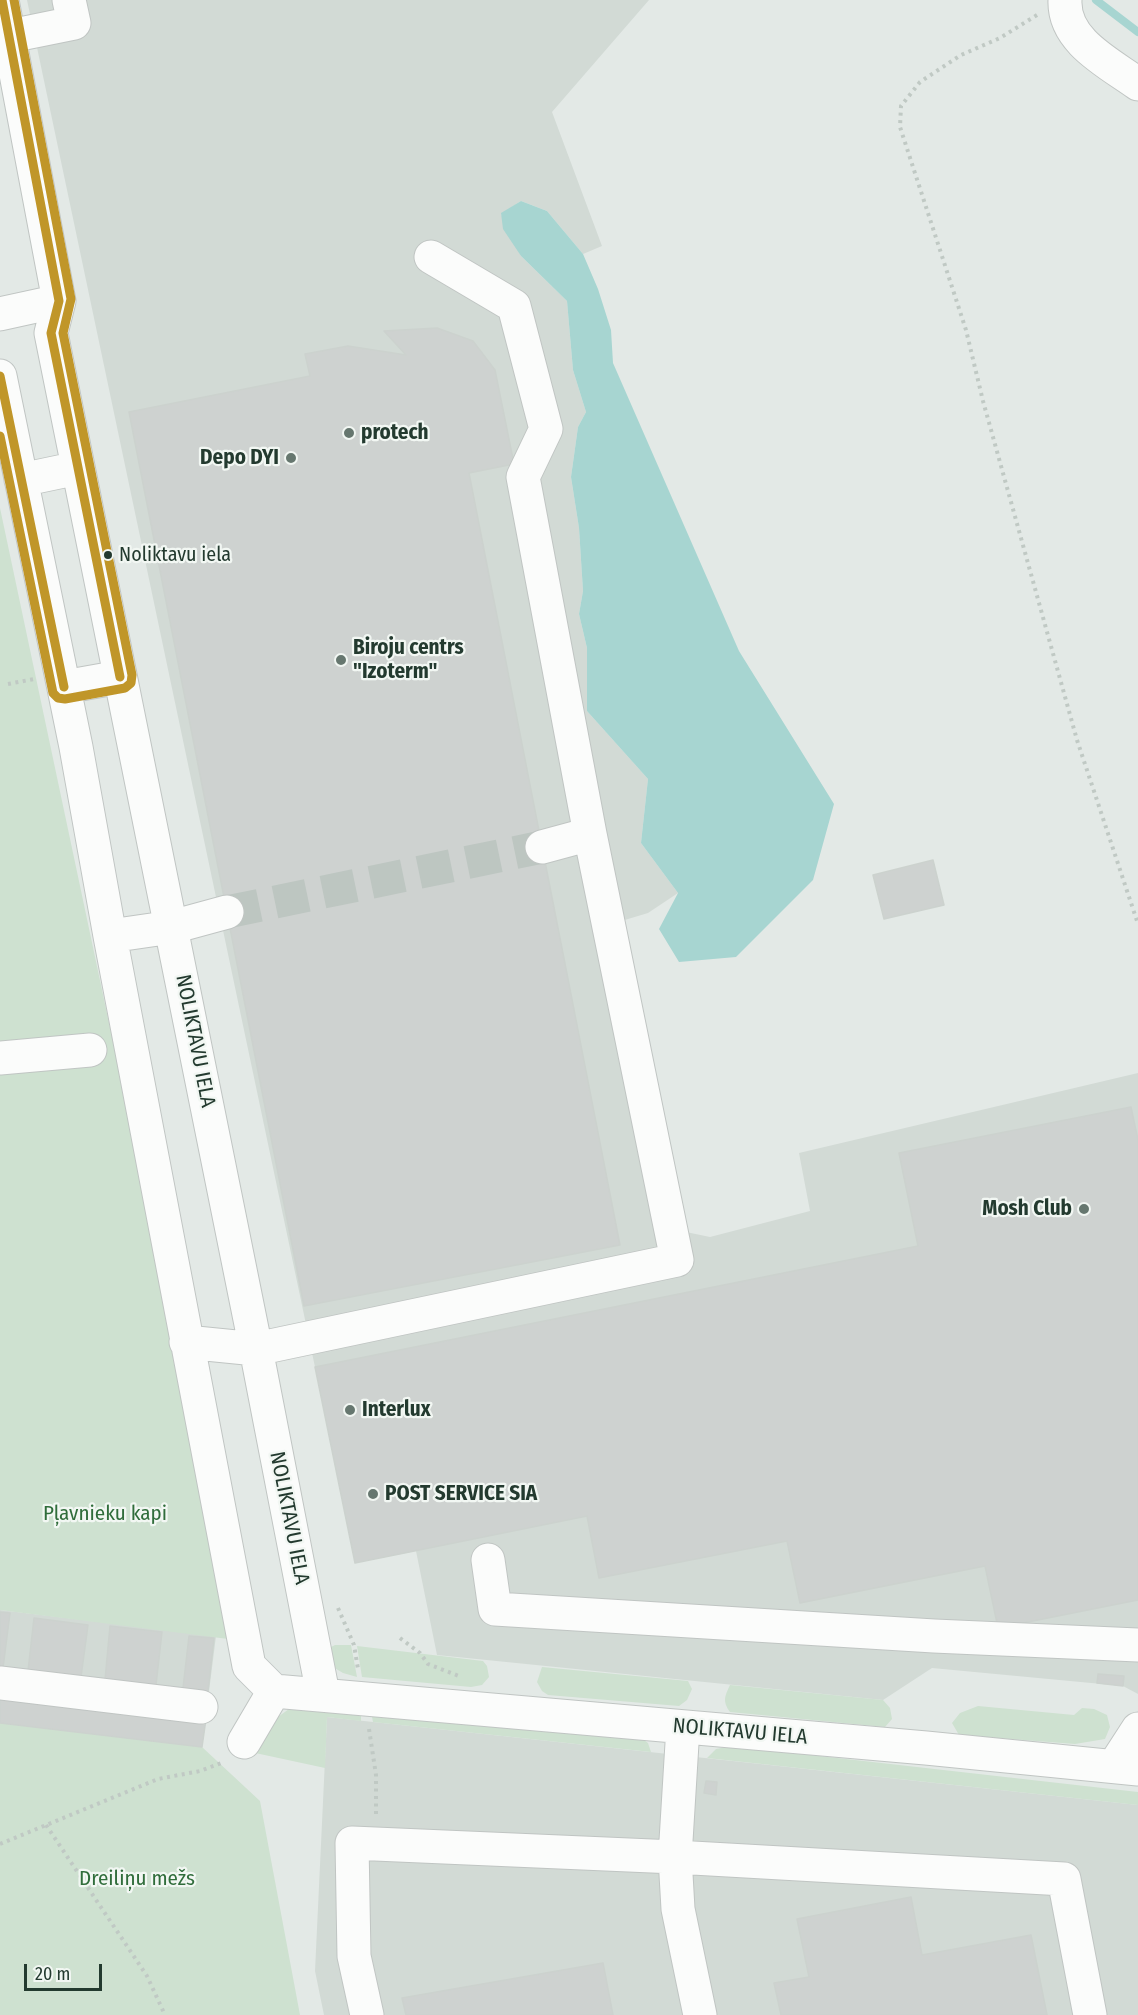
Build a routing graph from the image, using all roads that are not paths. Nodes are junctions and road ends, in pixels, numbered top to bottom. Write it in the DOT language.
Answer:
graph roads {
  1 [pos="2,0"];
  2 [pos="69,0"];
  3 [pos="1056,5"];
  4 [pos="5,37"];
  5 [pos="1138,84"];
  6 [pos="431,257"];
  7 [pos="59,301"];
  8 [pos="0,314"];
  9 [pos="0,376"];
  10 [pos="78,468"];
  11 [pos="21,480"];
  12 [pos="120,677"];
  13 [pos="64,687"];
  14 [pos="590,834"];
  15 [pos="542,847"];
  16 [pos="227,912"];
  17 [pos="172,927"];
  18 [pos="110,936"];
  19 [pos="90,1050"];
  20 [pos="0,1058"];
  21 [pos="186,1342"];
  22 [pos="256,1349"];
  23 [pos="488,1560"];
  24 [pos="1138,1645"];
  25 [pos="0,1683"];
  26 [pos="274,1691"];
  27 [pos="323,1694"];
  28 [pos="201,1707"];
  29 [pos="683,1727"];
  30 [pos="1138,1730"];
  31 [pos="244,1742"];
  32 [pos="1126,1768"];
  33 [pos="675,1857"];
  34 [pos="367,2015"];
  35 [pos="700,2015"];
  36 [pos="1090,2015"];
  1 -- 4 [label="street, NOLIKTAVU IELA"];
  2 -- 4 [label="street"];
  3 -- 5 [label="street"];
  4 -- 7 [label="street, NOLIKTAVU IELA"];
  6 -- 14 [label="street"];
  7 -- 8 [label="street"];
  7 -- 10 [label="street, NOLIKTAVU IELA"];
  9 -- 11 [label="street"];
  10 -- 11 [label="street"];
  10 -- 12 [label="street, NOLIKTAVU IELA"];
  11 -- 13 [label="street"];
  12 -- 13 [label="street"];
  12 -- 17 [label="street, NOLIKTAVU IELA"];
  13 -- 18 [label="street"];
  14 -- 15 [label="street"];
  14 -- 22 [label="street"];
  16 -- 17 [label="street"];
  17 -- 18 [label="street"];
  17 -- 22 [label="street, NOLIKTAVU IELA"];
  18 -- 21 [label="street"];
  19 -- 20 [label="street"];
  21 -- 22 [label="street"];
  21 -- 26 [label="street"];
  22 -- 27 [label="street, NOLIKTAVU IELA"];
  23 -- 24 [label="street"];
  25 -- 28 [label="street"];
  26 -- 27 [label="street, NOLIKTAVU IELA"];
  26 -- 31 [label="street"];
  27 -- 29 [label="street, NOLIKTAVU IELA"];
  29 -- 32 [label="street, NOLIKTAVU IELA"];
  29 -- 33 [label="street"];
  30 -- 32 [label="street, NOLIKTAVU IELA"];
  33 -- 34 [label="street"];
  33 -- 35 [label="street"];
  33 -- 36 [label="street"];
}
